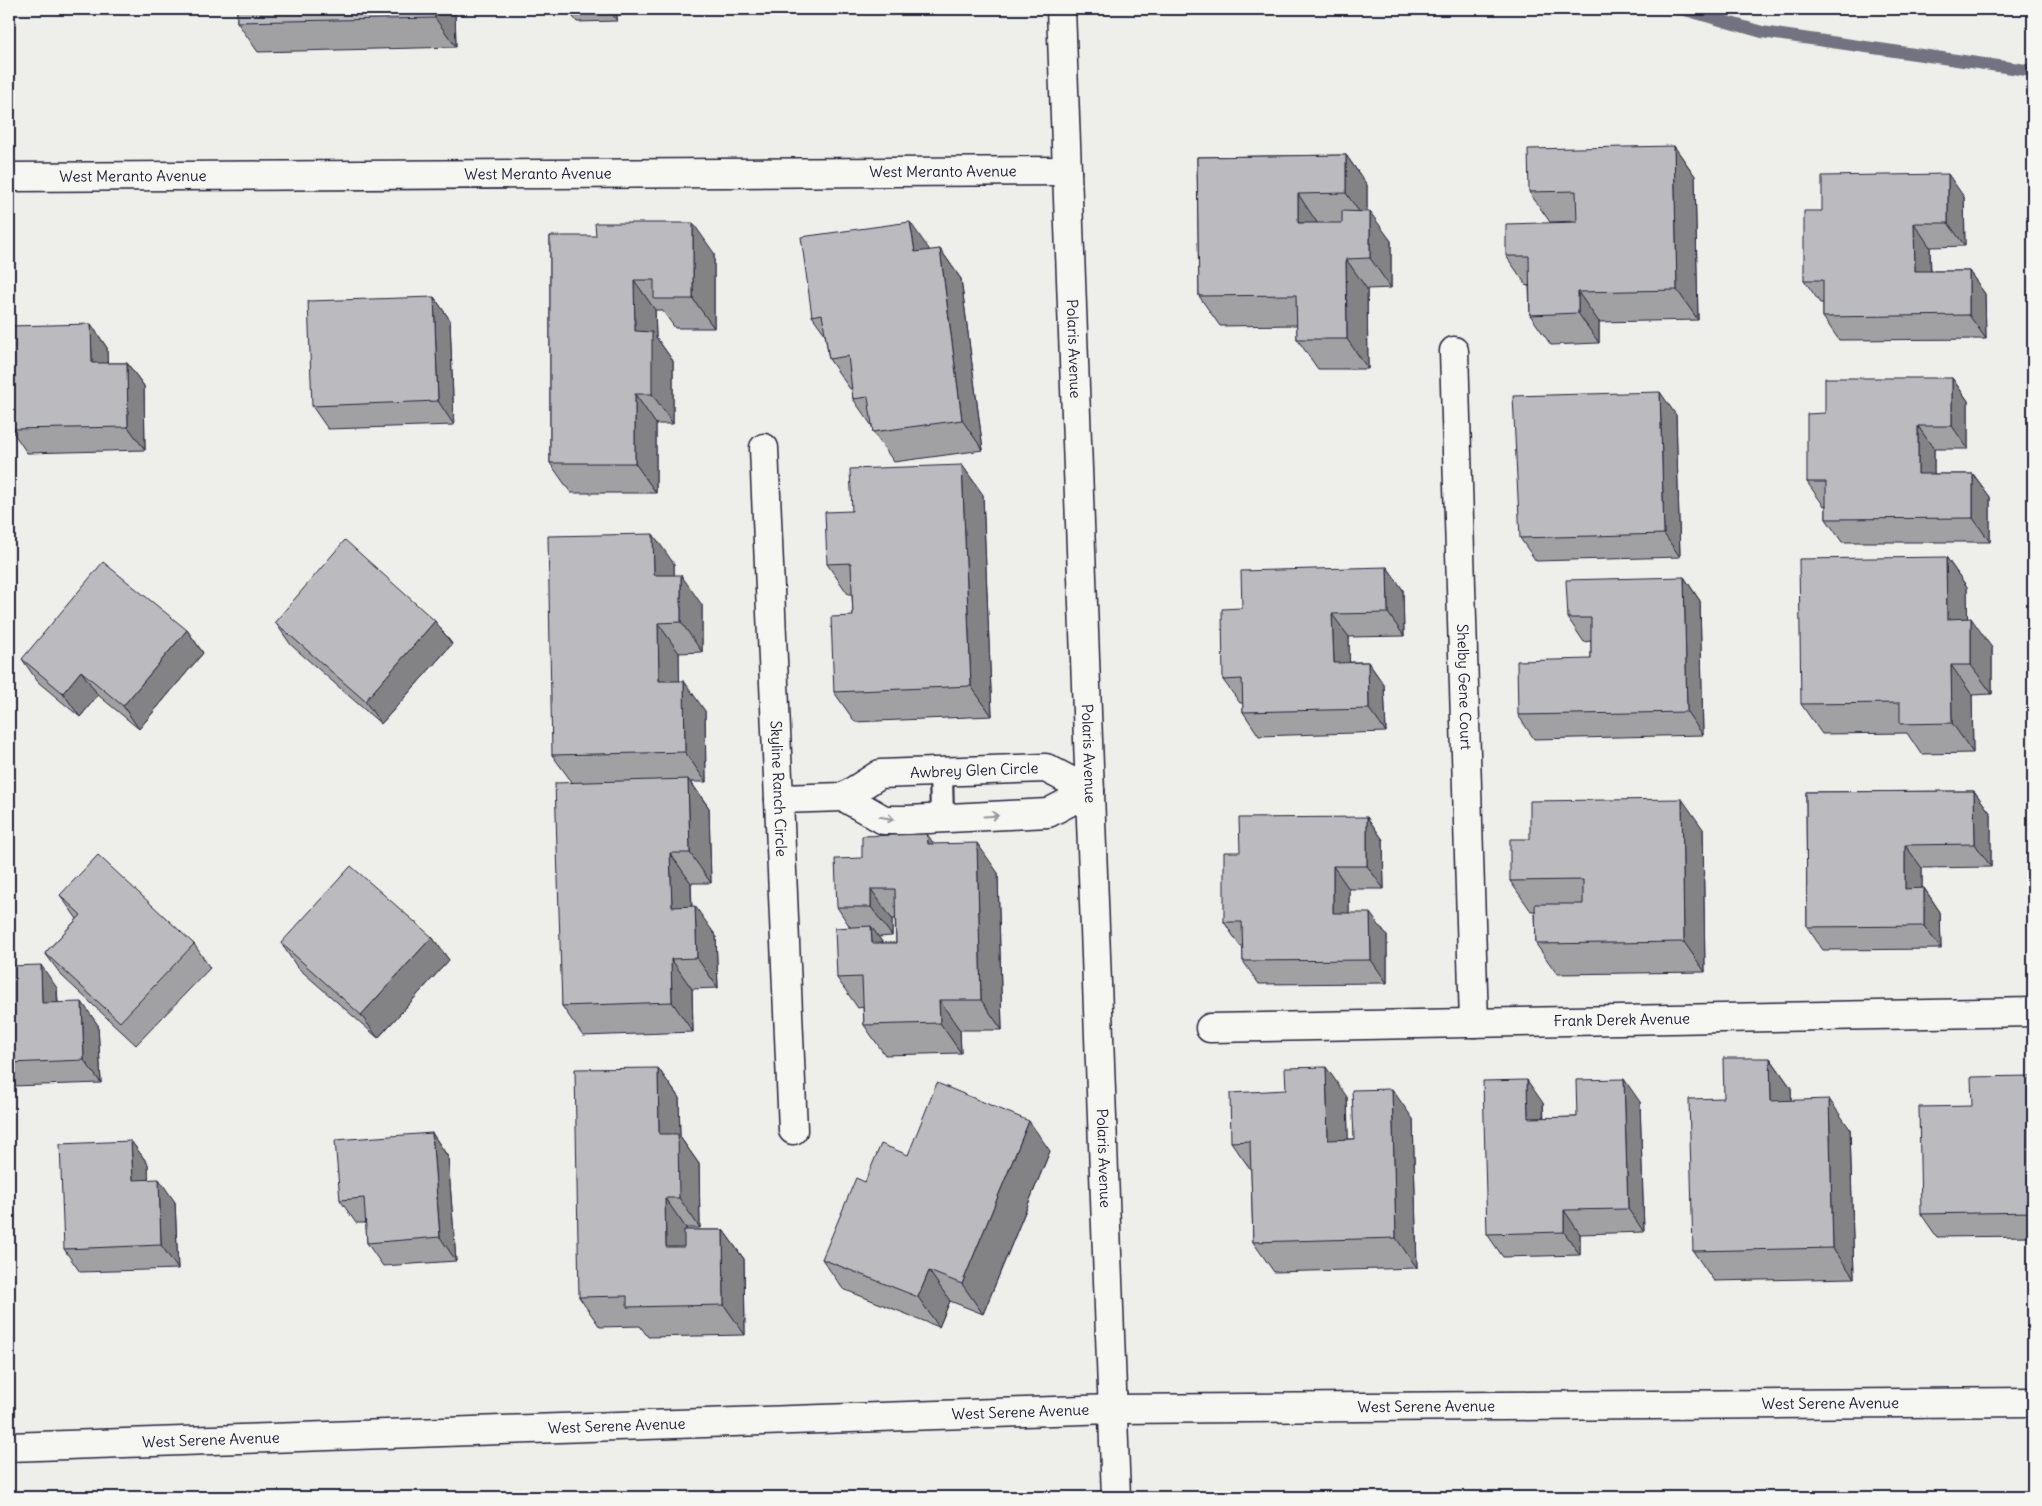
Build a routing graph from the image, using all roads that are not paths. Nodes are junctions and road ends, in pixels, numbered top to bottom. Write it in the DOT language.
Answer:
graph roads {
  1 [pos="1060,9"];
  2 [pos="1067,171"];
  3 [pos="9,177"];
  4 [pos="1454,351"];
  5 [pos="764,448"];
  6 [pos="941,772"];
  7 [pos="1090,791"];
  8 [pos="844,797"];
  9 [pos="779,799"];
  10 [pos="942,818"];
  11 [pos="2033,1012"];
  12 [pos="1474,1023"];
  13 [pos="1210,1028"];
  14 [pos="793,1130"];
  15 [pos="2033,1402"];
  16 [pos="1112,1409"];
  17 [pos="9,1447"];
  18 [pos="1116,1497"];
  1 -- 2 [label="street, Polaris Avenue"];
  2 -- 3 [label="street, West Meranto Avenue"];
  2 -- 7 [label="street, Polaris Avenue"];
  4 -- 12 [label="street, Shelby Gene Court"];
  5 -- 9 [label="street, Skyline Ranch Circle"];
  6 -- 7 [label="street, Awbrey Glen Circle"];
  6 -- 8 [label="street, Awbrey Glen Circle"];
  6 -- 10 [label="lane"];
  10 -- 7 [label="street, one-way"];
  7 -- 16 [label="street, Polaris Avenue"];
  8 -- 9 [label="street"];
  8 -- 10 [label="street, one-way"];
  9 -- 14 [label="street, Skyline Ranch Circle"];
  11 -- 12 [label="street, Frank Derek Avenue"];
  12 -- 13 [label="street, Frank Derek Avenue"];
  15 -- 16 [label="street, West Serene Avenue"];
  16 -- 17 [label="street, West Serene Avenue"];
  16 -- 18 [label="street, Polaris Avenue"];
}
